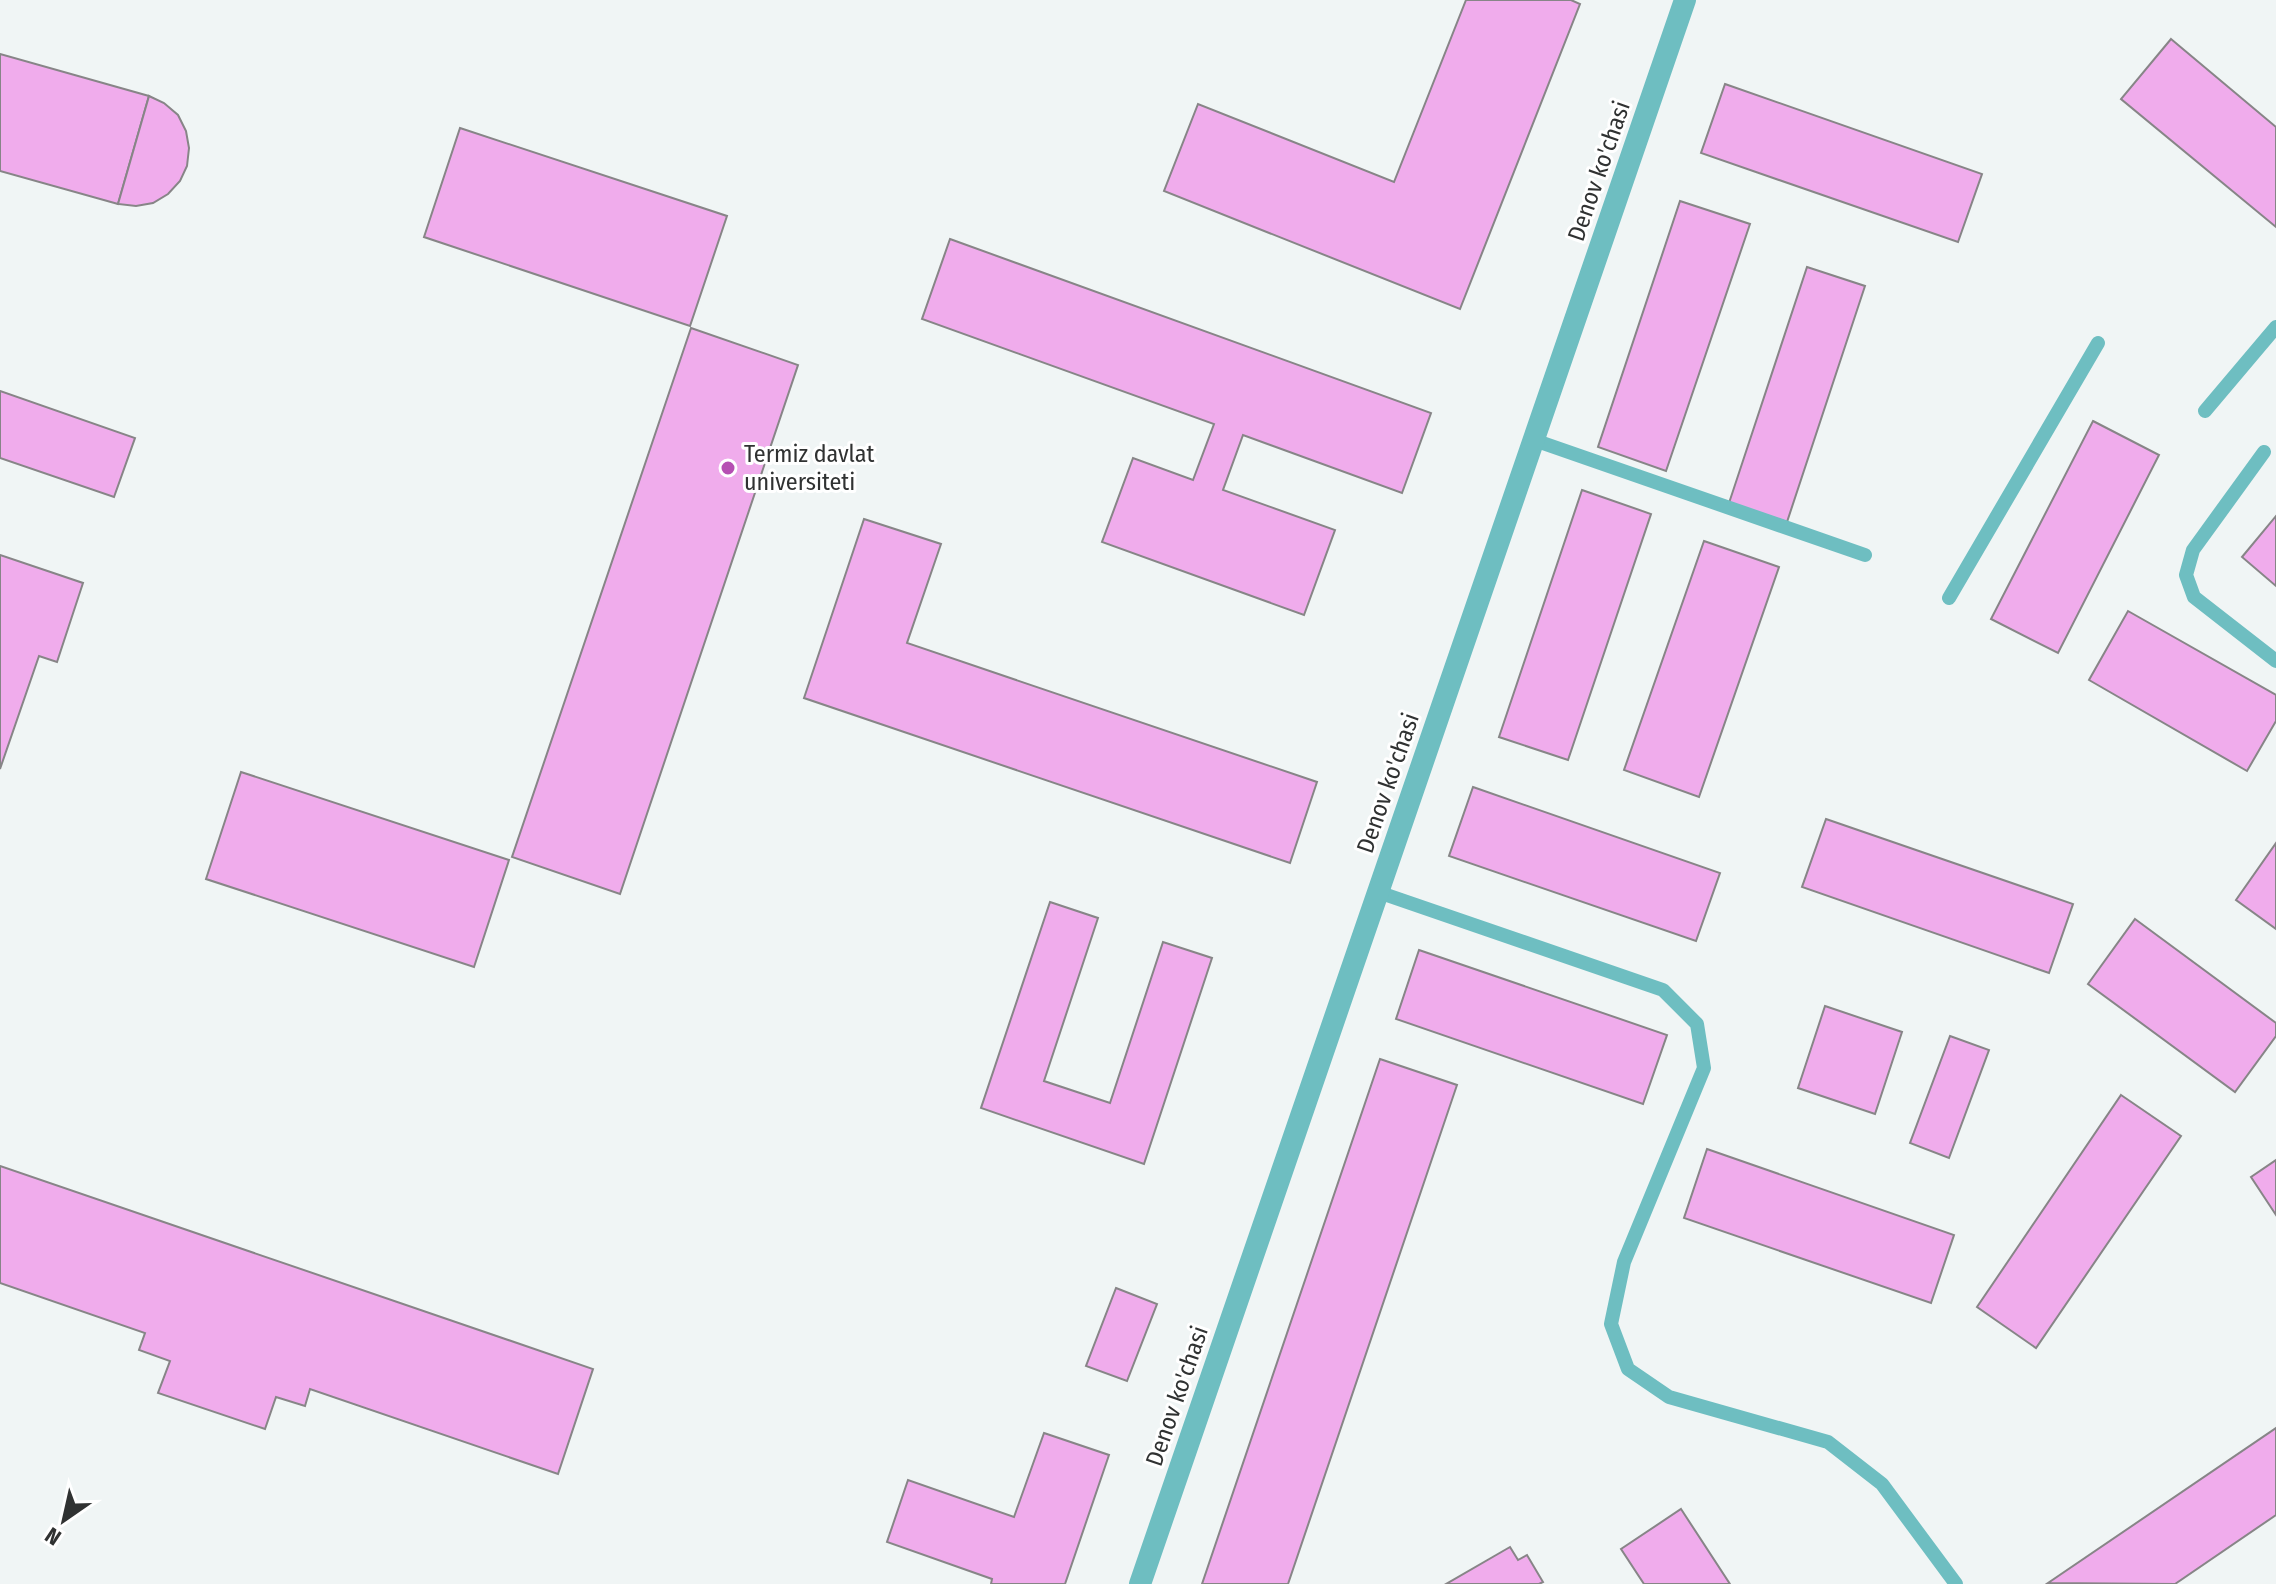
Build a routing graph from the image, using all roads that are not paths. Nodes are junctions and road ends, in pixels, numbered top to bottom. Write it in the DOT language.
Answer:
graph roads {
  1 [pos="1685,0"];
  2 [pos="2276,327"];
  3 [pos="2098,343"];
  4 [pos="2205,411"];
  5 [pos="1534,440"];
  6 [pos="2264,452"];
  7 [pos="1865,555"];
  8 [pos="1949,598"];
  9 [pos="2276,661"];
  10 [pos="1378,892"];
  11 [pos="1140,1584"];
  12 [pos="1956,1584"];
  1 -- 5 [label="street, Denov ko'chasi"];
  2 -- 4 [label="lane"];
  3 -- 8 [label="lane"];
  5 -- 7 [label="lane"];
  5 -- 10 [label="street, Denov ko'chasi"];
  6 -- 9 [label="lane"];
  10 -- 11 [label="street, Denov ko'chasi"];
  10 -- 12 [label="lane"];
}
